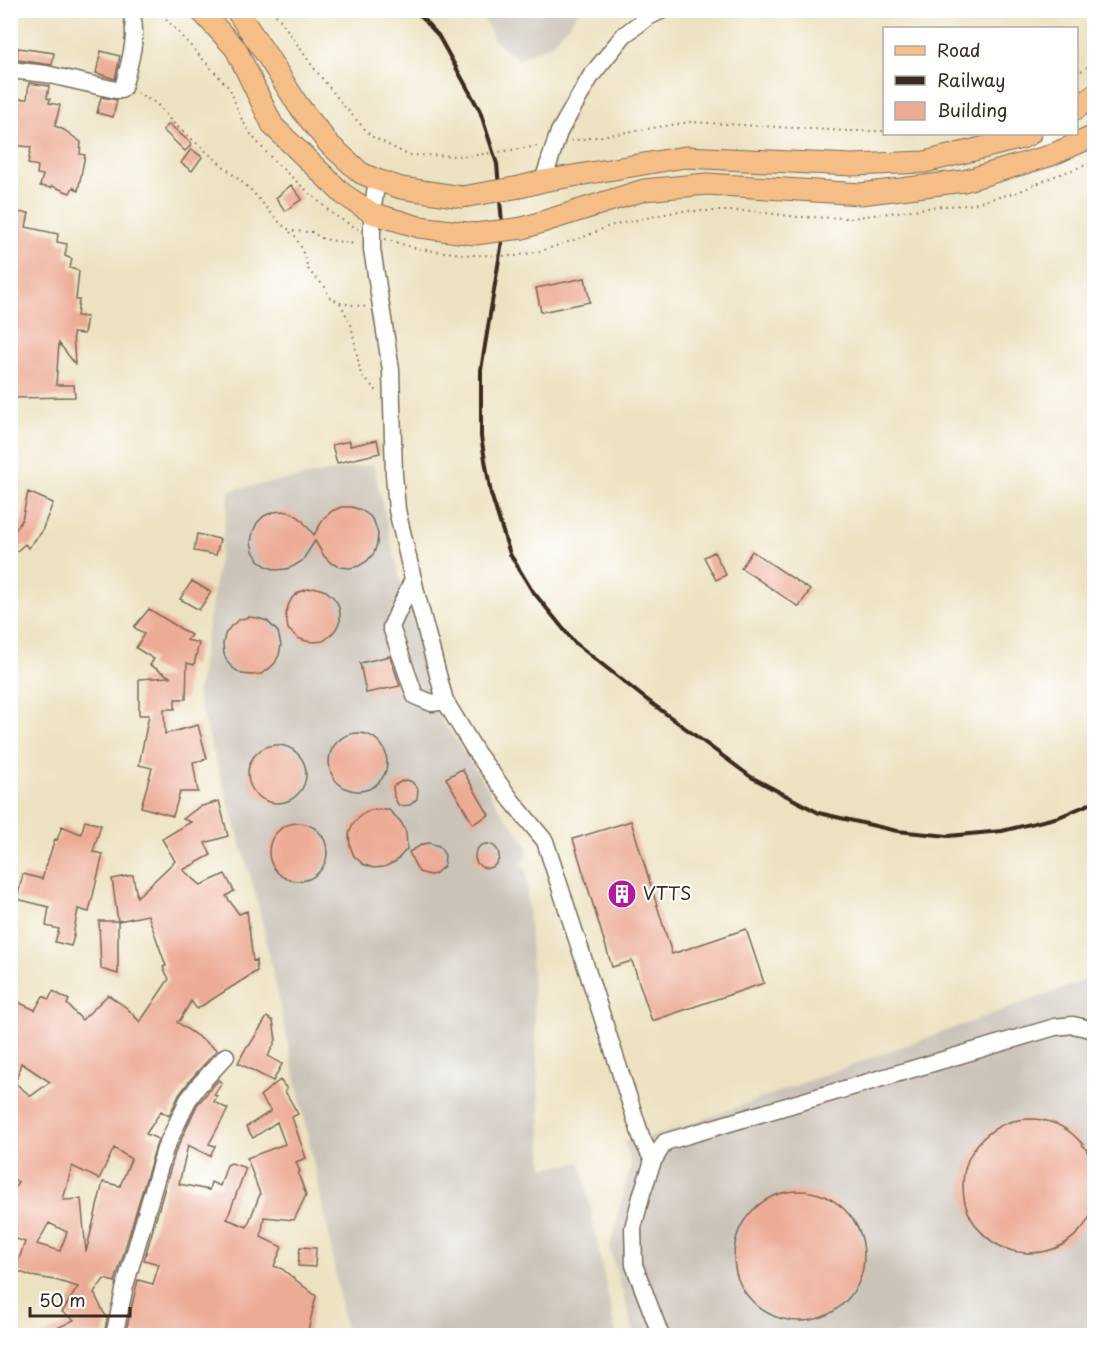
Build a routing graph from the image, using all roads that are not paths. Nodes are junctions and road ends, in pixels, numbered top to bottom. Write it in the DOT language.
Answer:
graph roads {
  1 [pos="130,10"];
  2 [pos="200,10"];
  3 [pos="236,10"];
  4 [pos="663,10"];
  5 [pos="10,69"];
  6 [pos="1095,94"];
  7 [pos="1078,108"];
  8 [pos="1028,135"];
  9 [pos="1095,136"];
  10 [pos="376,180"];
  11 [pos="543,181"];
  12 [pos="372,213"];
  13 [pos="413,579"];
  14 [pos="445,701"];
  15 [pos="1095,1030"];
  16 [pos="226,1056"];
  17 [pos="653,1161"];
  18 [pos="114,1335"];
  19 [pos="662,1335"];
  1 -- 5 [label="street"];
  2 -- 12 [label="main road"];
  3 -- 10 [label="main road"];
  4 -- 11 [label="street"];
  6 -- 7 [label="main road"];
  8 -- 11 [label="main road"];
  9 -- 12 [label="main road, bridge"];
  10 -- 11 [label="main road, bridge"];
  10 -- 12 [label="street"];
  12 -- 13 [label="street"];
  13 -- 14 [label="street"];
  13 -- 14 [label="street"];
  14 -- 17 [label="street"];
  15 -- 17 [label="street"];
  16 -- 18 [label="street"];
  17 -- 19 [label="street"];
}
